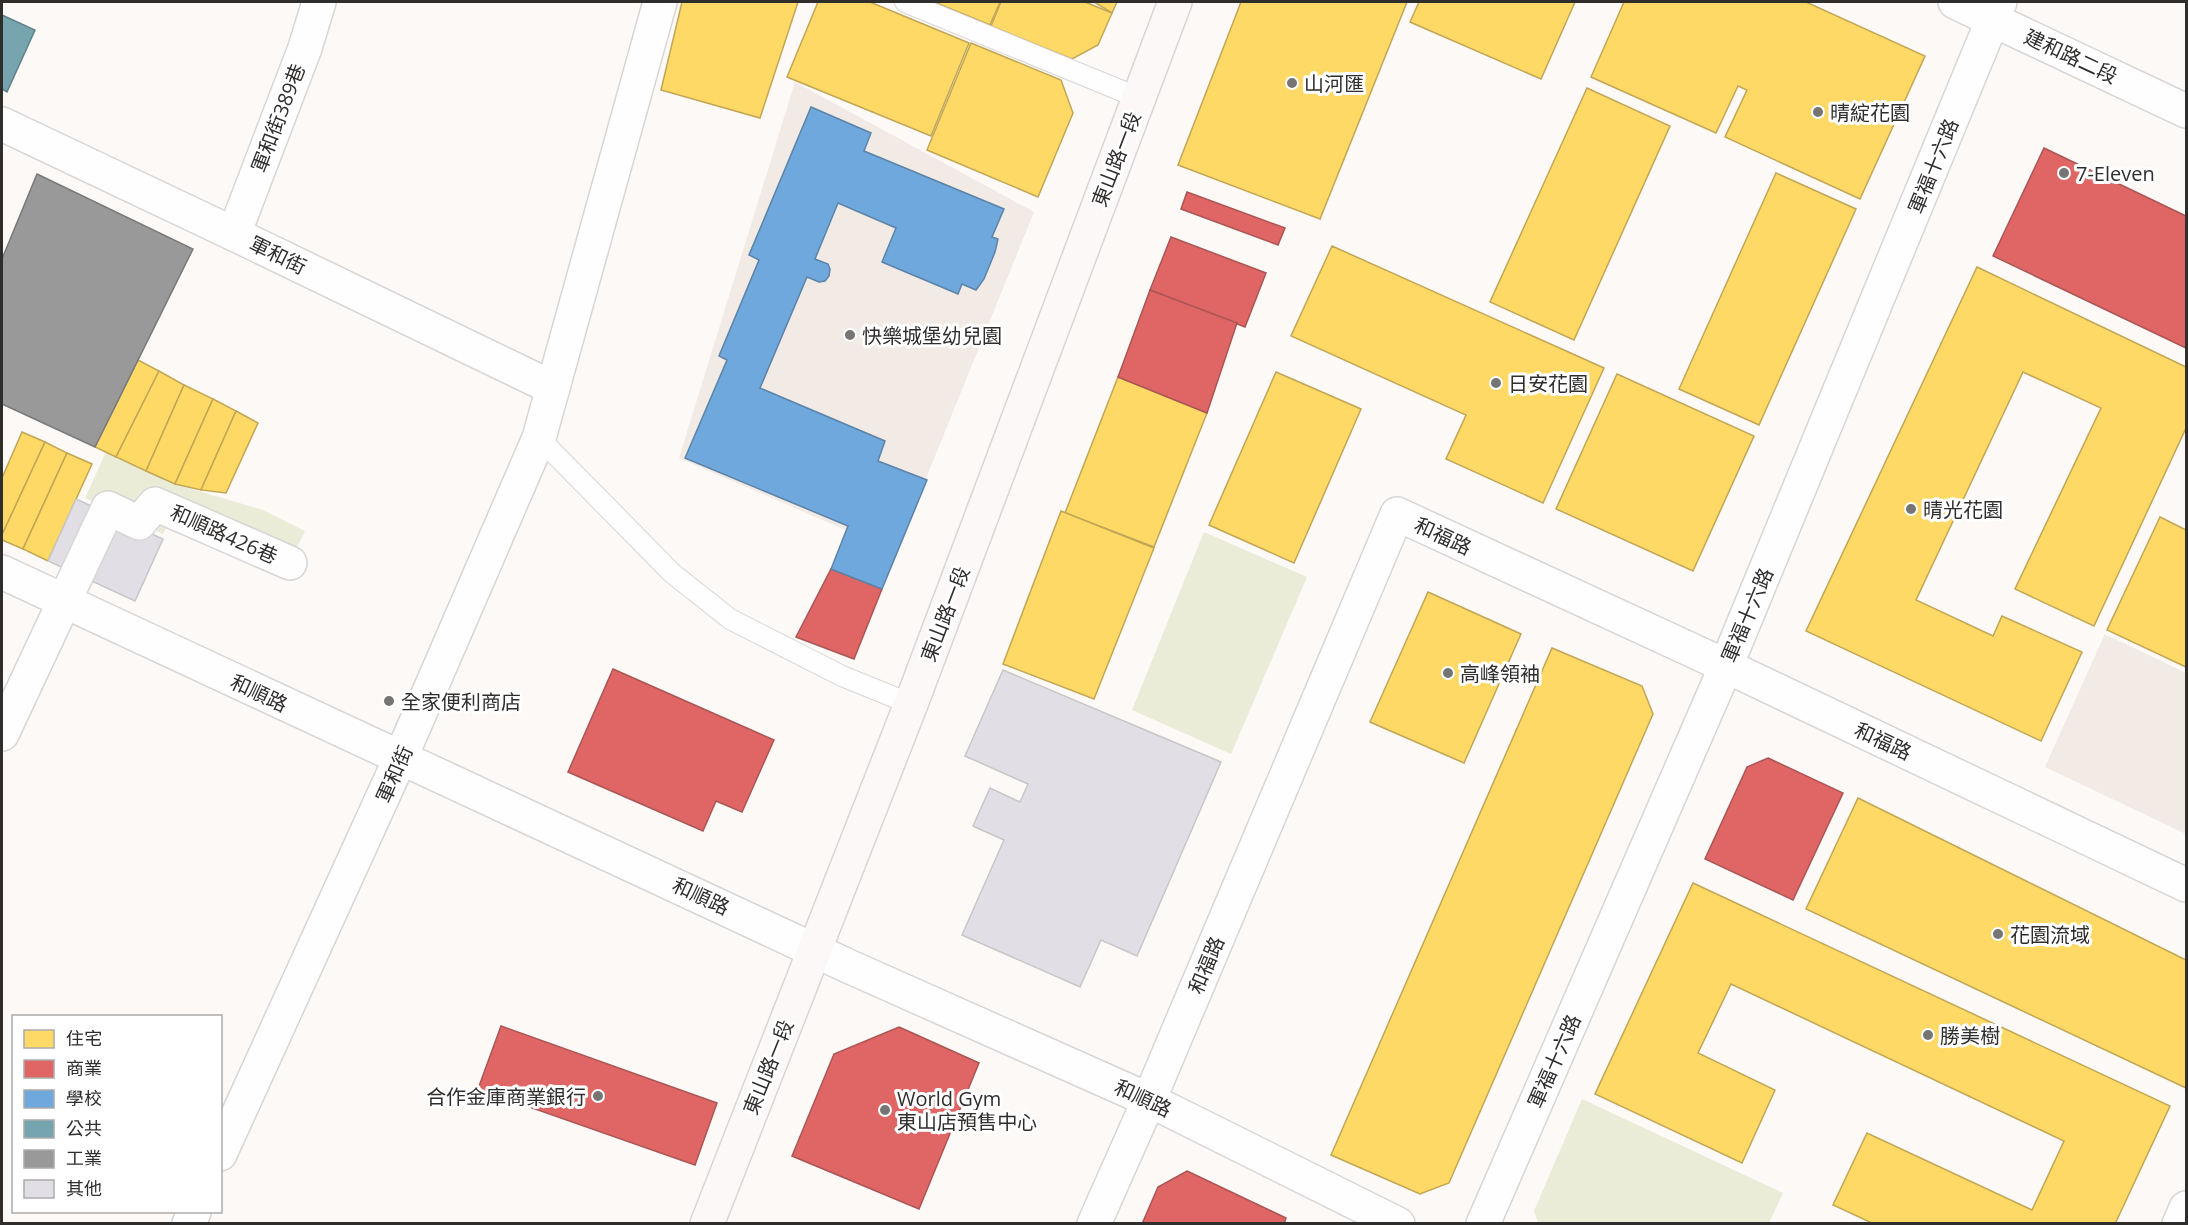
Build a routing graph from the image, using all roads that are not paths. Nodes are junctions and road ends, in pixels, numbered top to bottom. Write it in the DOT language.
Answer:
graph roads {
  1 [pos="319,2"];
  2 [pos="659,2"];
  3 [pos="905,2"];
  4 [pos="1175,2"];
  5 [pos="1955,2"];
  6 [pos="1997,11"];
  7 [pos="1139,98"];
  8 [pos="2187,111"];
  9 [pos="2,124"];
  10 [pos="234,234"];
  11 [pos="553,388"];
  12 [pos="539,438"];
  13 [pos="290,563"];
  14 [pos="2,572"];
  15 [pos="64,603"];
  16 [pos="1726,666"];
  17 [pos="911,704"];
  18 [pos="2,734"];
  19 [pos="400,759"];
  20 [pos="2187,885"];
  21 [pos="815,950"];
  22 [pos="1149,1100"];
  23 [pos="222,1150"];
  24 [pos="2187,1208"];
  25 [pos="706,1224"];
  26 [pos="1094,1224"];
  27 [pos="1398,1224"];
  28 [pos="1483,1224"];
  29 [pos="2179,1224"];
  1 -- 10 [label="street, 軍和街389巷"];
  2 -- 11 [label="street, 軍和街"];
  3 -- 7 [label="lane"];
  4 -- 7 [label="main road, 東山路一段"];
  5 -- 6 [label="street, 建和路二段"];
  6 -- 8 [label="street, 建和路二段"];
  6 -- 16 [label="street, 軍福十六路"];
  7 -- 17 [label="main road, 東山路一段"];
  9 -- 10 [label="street, 軍和街"];
  10 -- 11 [label="street, 軍和街"];
  11 -- 12 [label="street, 軍和街"];
  12 -- 17 [label="lane"];
  12 -- 19 [label="street, 軍和街"];
  13 -- 15 [label="street, 和順路426巷"];
  14 -- 15 [label="street, 和順路"];
  15 -- 18 [label="street, 和順路426巷"];
  15 -- 19 [label="street, 和順路"];
  16 -- 20 [label="street, 和福路"];
  16 -- 22 [label="street, 和福路"];
  16 -- 28 [label="street, 軍福十六路"];
  17 -- 21 [label="main road, 東山路一段"];
  19 -- 21 [label="street, 和順路"];
  19 -- 23 [label="street, 軍和街"];
  21 -- 22 [label="street, 和順路"];
  21 -- 25 [label="main road, 東山路一段"];
  22 -- 26 [label="street, 和福路"];
  22 -- 27 [label="street, 和順路"];
  24 -- 29 [label="street"];
}
